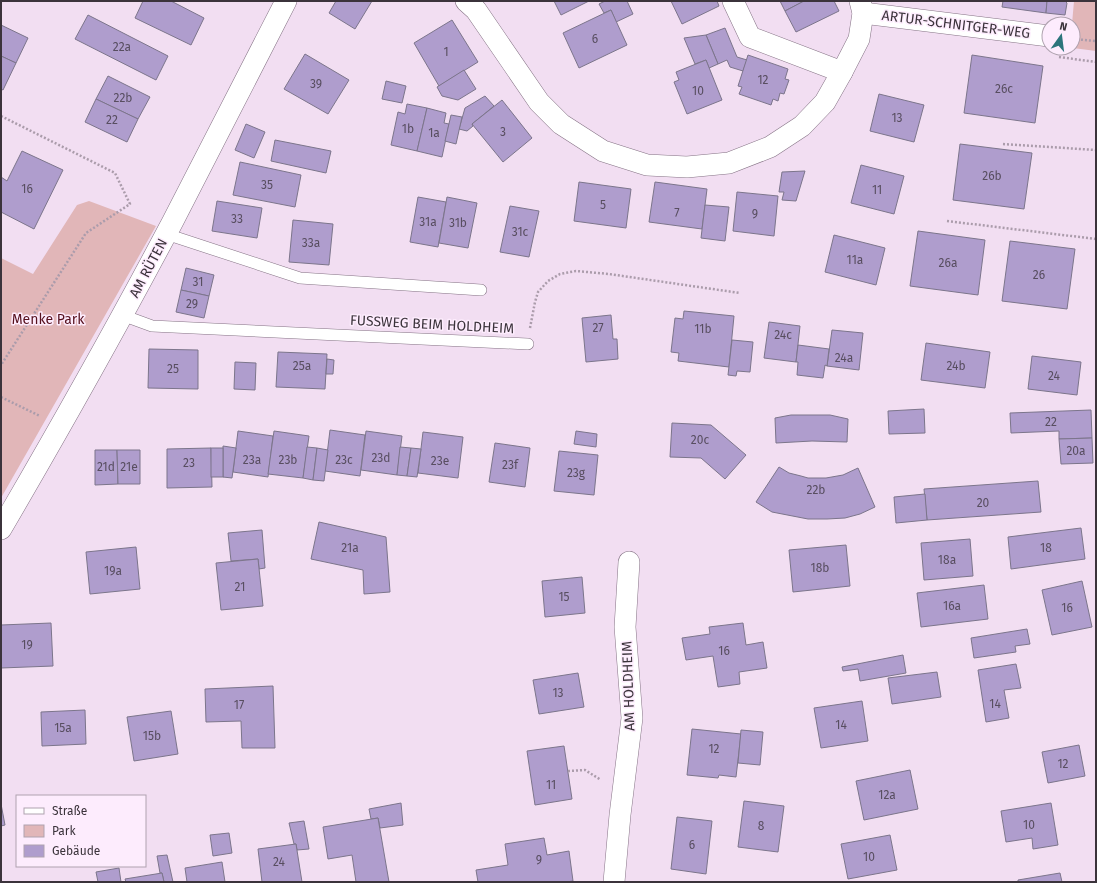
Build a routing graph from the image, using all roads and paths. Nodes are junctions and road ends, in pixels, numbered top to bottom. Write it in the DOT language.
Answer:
graph roads {
  1 [pos="286,1"];
  2 [pos="466,1"];
  3 [pos="733,1"];
  4 [pos="861,7"];
  5 [pos="1041,35"];
  6 [pos="1081,40"];
  7 [pos="1096,41"];
  8 [pos="842,72"];
  9 [pos="1,116"];
  10 [pos="1003,144"];
  11 [pos="1096,150"];
  12 [pos="947,222"];
  13 [pos="166,234"];
  14 [pos="1096,239"];
  15 [pos="481,290"];
  16 [pos="740,293"];
  17 [pos="122,315"];
  18 [pos="528,344"];
  19 [pos="1,365"];
  20 [pos="1,397"];
  21 [pos="60,427"];
  22 [pos="1,530"];
  23 [pos="629,562"];
  24 [pos="568,772"];
  25 [pos="624,787"];
  26 [pos="614,882"];
  1 -- 13 [label="street, AM RÜTEN"];
  2 -- 8 [label="street, ARTUR-SCHNITGER-WEG"];
  3 -- 8 [label="street"];
  4 -- 5 [label="street, ARTUR-SCHNITGER-WEG"];
  4 -- 8 [label="street, ARTUR-SCHNITGER-WEG"];
  6 -- 7 [label="path"];
  9 -- 19 [label="path"];
  10 -- 11 [label="path"];
  12 -- 14 [label="path"];
  13 -- 15 [label="lane"];
  13 -- 17 [label="street, AM RÜTEN"];
  16 -- 18 [label="path, FUSSWEG BEIM HOLDHEIM"];
  17 -- 18 [label="lane, FUSSWEG BEIM HOLDHEIM"];
  17 -- 21 [label="street, AM RÜTEN"];
  20 -- 21 [label="path"];
  21 -- 22 [label="street, AM RÜTEN"];
  23 -- 25 [label="street, AM HOLDHEIM"];
  24 -- 25 [label="path"];
  25 -- 26 [label="street, AM HOLDHEIM"];
}
